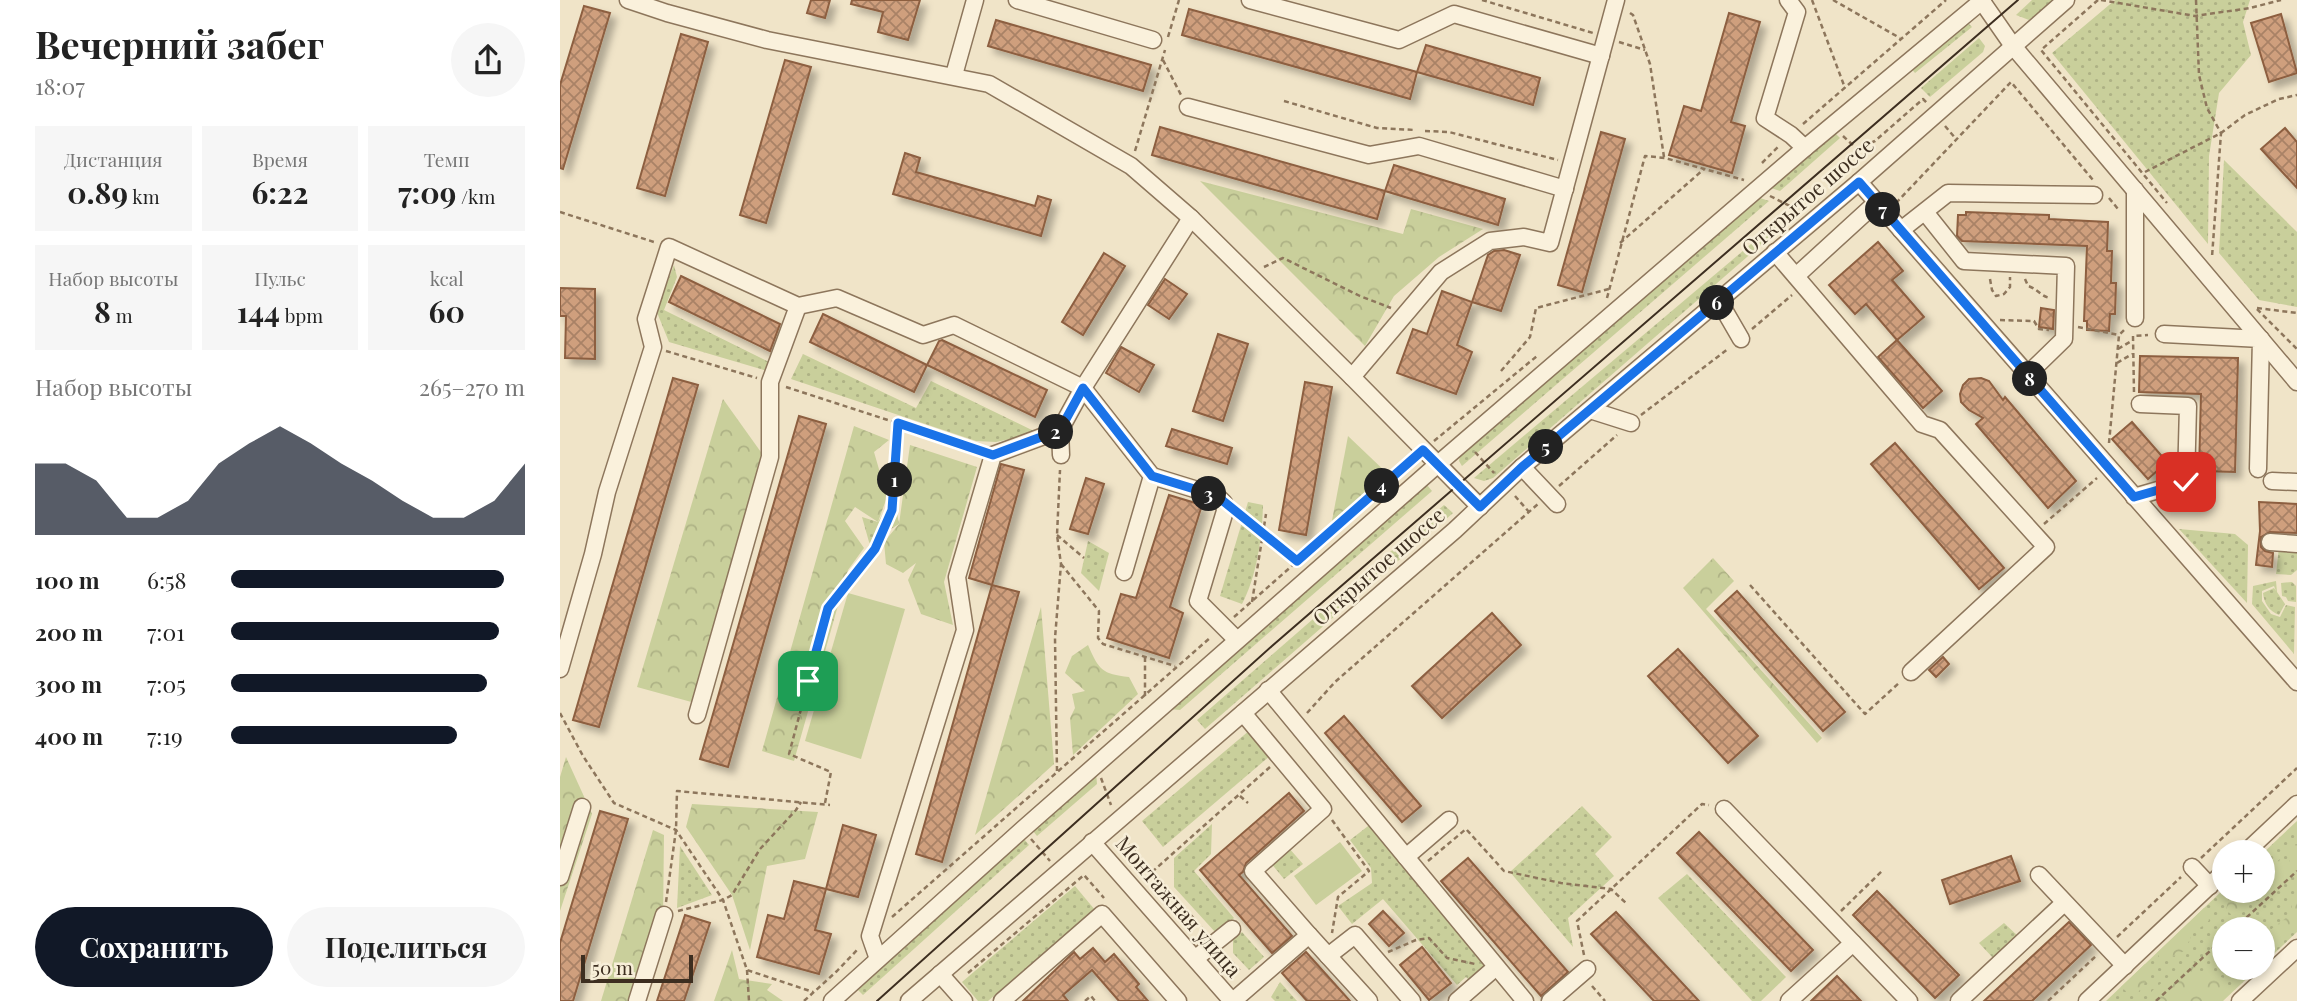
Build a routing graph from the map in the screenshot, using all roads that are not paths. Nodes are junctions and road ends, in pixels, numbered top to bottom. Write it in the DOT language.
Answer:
graph roads {
  1 [pos="628,0"];
  2 [pos="975,0"];
  3 [pos="1017,0"];
  4 [pos="1250,0"];
  5 [pos="1788,0"];
  6 [pos="1982,0"];
  7 [pos="2066,0"];
  8 [pos="1616,1"];
  9 [pos="1153,40"];
  10 [pos="2013,46"];
  11 [pos="1601,56"];
  12 [pos="954,75"];
  13 [pos="1188,107"];
  14 [pos="1805,148"];
  15 [pos="1859,182"];
  16 [pos="1565,189"];
  17 [pos="2095,190"];
  18 [pos="2135,190"];
  19 [pos="1884,205"];
  20 [pos="1924,212"];
  21 [pos="1191,218"];
  22 [pos="1901,230"];
  23 [pos="1775,252"];
  24 [pos="1796,276"];
  25 [pos="1719,300"];
  26 [pos="799,306"];
  27 [pos="2135,318"];
  28 [pos="2164,334"];
  29 [pos="1741,339"];
  30 [pos="2261,339"];
  31 [pos="2027,374"];
  32 [pos="1352,377"];
  33 [pos="2297,382"];
  34 [pos="1083,388"];
  35 [pos="2140,404"];
  36 [pos="1590,410"];
  37 [pos="1631,423"];
  38 [pos="1060,430"];
  39 [pos="1061,455"];
  40 [pos="1438,464"];
  41 [pos="1522,467"];
  42 [pos="2258,469"];
  43 [pos="1152,476"];
  44 [pos="2272,481"];
  45 [pos="2297,482"];
  46 [pos="2134,497"];
  47 [pos="1553,499"];
  48 [pos="1480,507"];
  49 [pos="2270,542"];
  50 [pos="2297,544"];
  51 [pos="1124,572"];
  52 [pos="1237,640"];
  53 [pos="560,669"];
  54 [pos="1911,672"];
  55 [pos="2297,682"];
  56 [pos="1268,690"];
  57 [pos="1243,713"];
  58 [pos="697,715"];
  59 [pos="2297,804"];
  60 [pos="582,807"];
  61 [pos="1724,809"];
  62 [pos="1449,820"];
  63 [pos="2259,840"];
  64 [pos="1092,842"];
  65 [pos="1406,857"];
  66 [pos="2192,867"];
  67 [pos="2039,875"];
  68 [pos="560,877"];
  69 [pos="2210,886"];
  70 [pos="2064,903"];
  71 [pos="664,915"];
  72 [pos="1232,929"];
  73 [pos="1309,935"];
  74 [pos="1853,943"];
  75 [pos="2297,948"];
  76 [pos="1328,956"];
  77 [pos="1196,958"];
  78 [pos="878,959"];
  79 [pos="2125,966"];
  80 [pos="1496,968"];
  81 [pos="1589,977"];
  82 [pos="946,980"];
  83 [pos="637,1001"];
  84 [pos="832,1001"];
  85 [pos="909,1001"];
  86 [pos="964,1001"];
  87 [pos="1002,1001"];
  88 [pos="1178,1001"];
  89 [pos="1233,1001"];
  90 [pos="1369,1001"];
  91 [pos="1412,1001"];
  92 [pos="1457,1001"];
  93 [pos="1525,1001"];
  94 [pos="1550,1001"];
  95 [pos="1789,1001"];
  96 [pos="1909,1001"];
  97 [pos="1959,1001"];
  98 [pos="2087,1001"];
  99 [pos="2240,1001"];
  1 -- 12 [label="street"];
  2 -- 12 [label="street"];
  3 -- 9 [label="street"];
  4 -- 11 [label="street"];
  5 -- 14 [label="street"];
  6 -- 10 [label="street"];
  6 -- 14 [label="street"];
  7 -- 10 [label="street, Открытое шоссе"];
  8 -- 11 [label="street"];
  10 -- 15 [label="street, Открытое шоссе"];
  10 -- 18 [label="street"];
  11 -- 16 [label="street"];
  12 -- 21 [label="street"];
  13 -- 16 [label="street"];
  14 -- 40 [label="street"];
  15 -- 19 [label="street"];
  15 -- 23 [label="street, Открытое шоссе"];
  16 -- 32 [label="street"];
  17 -- 20 [label="street"];
  18 -- 27 [label="street"];
  18 -- 30 [label="street"];
  19 -- 22 [label="street"];
  19 -- 24 [label="street"];
  20 -- 22 [label="street"];
  20 -- 31 [label="street"];
  21 -- 32 [label="street"];
  21 -- 34 [label="street"];
  22 -- 31 [label="street"];
  23 -- 24 [label="street"];
  23 -- 25 [label="street, Открытое шоссе"];
  24 -- 54 [label="street"];
  25 -- 29 [label="street"];
  25 -- 36 [label="street, Открытое шоссе"];
  26 -- 34 [label="street"];
  26 -- 53 [label="street"];
  26 -- 58 [label="street"];
  28 -- 30 [label="street"];
  30 -- 33 [label="street"];
  30 -- 42 [label="street"];
  31 -- 46 [label="street"];
  32 -- 40 [label="street"];
  34 -- 38 [label="street"];
  34 -- 43 [label="street"];
  35 -- 46 [label="street"];
  36 -- 37 [label="street"];
  36 -- 41 [label="street, Открытое шоссе"];
  38 -- 39 [label="street"];
  38 -- 78 [label="street"];
  40 -- 48 [label="street"];
  40 -- 52 [label="street"];
  41 -- 47 [label="street"];
  41 -- 48 [label="street, Открытое шоссе"];
  43 -- 51 [label="street"];
  43 -- 52 [label="street"];
  44 -- 45 [label="street"];
  46 -- 55 [label="street"];
  48 -- 56 [label="street, Открытое шоссе"];
  49 -- 50 [label="street"];
  52 -- 78 [label="street"];
  56 -- 57 [label="street, Открытое шоссе"];
  56 -- 65 [label="street"];
  57 -- 64 [label="street, Открытое шоссе"];
  57 -- 73 [label="street"];
  59 -- 63 [label="street"];
  60 -- 68 [label="street"];
  61 -- 74 [label="street"];
  62 -- 65 [label="street"];
  64 -- 77 [label="street, Монтажная улица"];
  64 -- 82 [label="street, Открытое шоссе"];
  65 -- 80 [label="street"];
  66 -- 69 [label="street"];
  67 -- 70 [label="street"];
  69 -- 79 [label="street"];
  70 -- 79 [label="street"];
  70 -- 97 [label="street"];
  71 -- 83 [label="street"];
  72 -- 77 [label="street"];
  73 -- 76 [label="street"];
  73 -- 89 [label="street"];
  74 -- 95 [label="street"];
  74 -- 96 [label="street"];
  75 -- 99 [label="street"];
  76 -- 90 [label="street"];
  76 -- 91 [label="street"];
  77 -- 89 [label="street, Монтажная улица"];
  78 -- 84 [label="street"];
  79 -- 98 [label="street"];
  80 -- 92 [label="street"];
  80 -- 93 [label="street"];
  81 -- 94 [label="street"];
  82 -- 85 [label="street, Открытое шоссе"];
  82 -- 86 [label="street"];
  87 -- 88 [label="street"];
}
